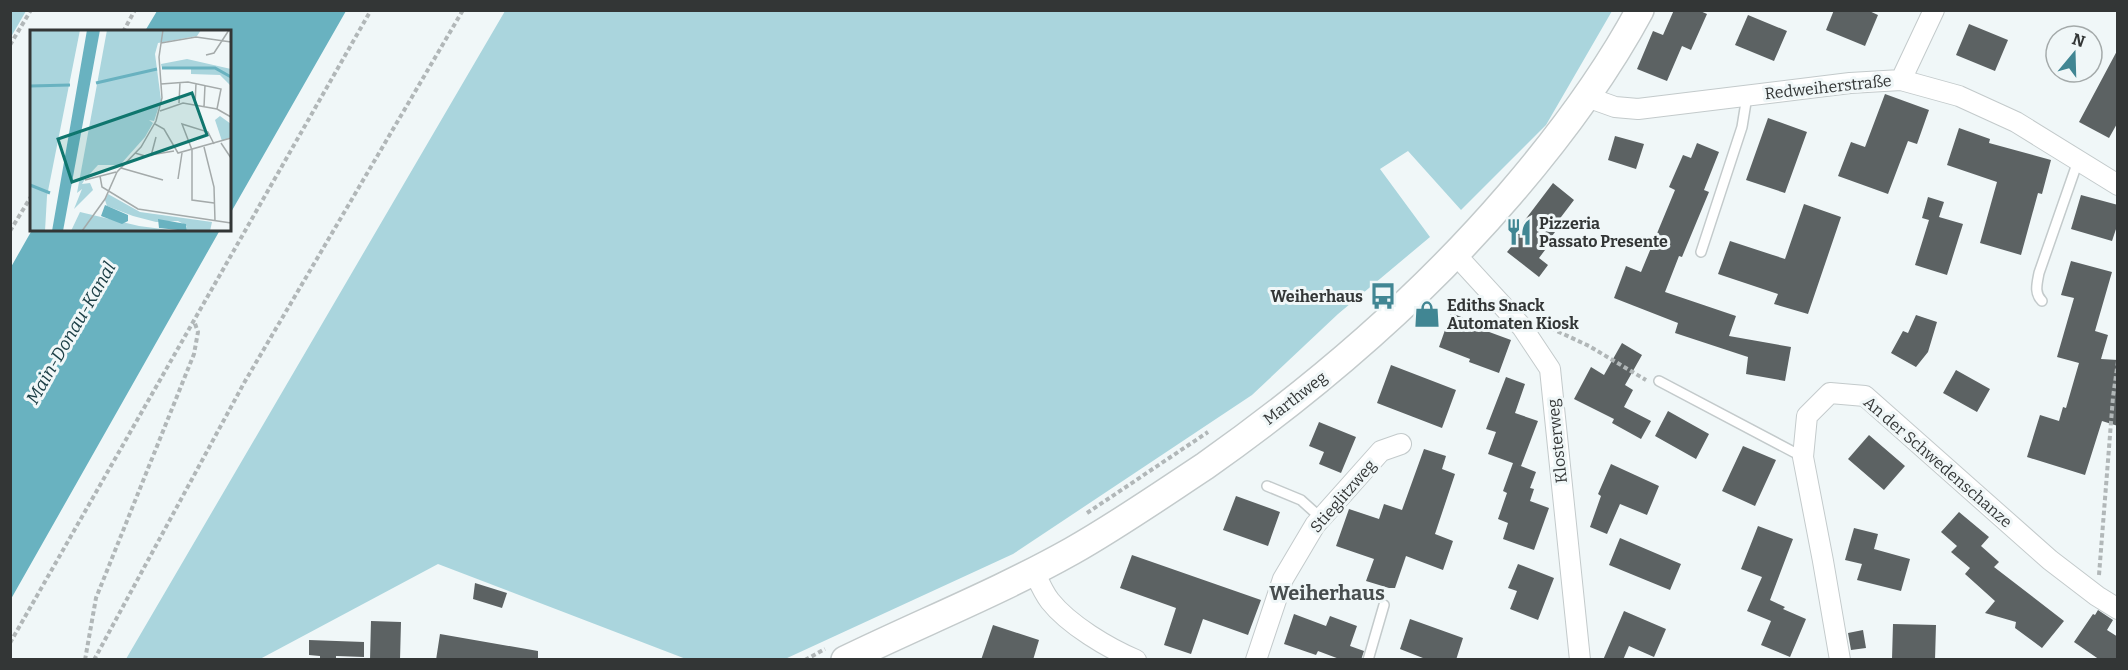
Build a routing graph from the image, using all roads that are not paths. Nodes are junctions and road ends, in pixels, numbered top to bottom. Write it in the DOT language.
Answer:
graph roads {
  1 [pos="1640,10"];
  2 [pos="1934,10"];
  3 [pos="1901,80"];
  4 [pos="1747,96"];
  5 [pos="1587,98"];
  6 [pos="2078,161"];
  7 [pos="2117,184"];
  8 [pos="1701,252"];
  9 [pos="1456,255"];
  10 [pos="2042,301"];
  11 [pos="1659,381"];
  12 [pos="1401,444"];
  13 [pos="1803,457"];
  14 [pos="1267,486"];
  15 [pos="1321,518"];
  16 [pos="1034,572"];
  17 [pos="1384,605"];
  18 [pos="2118,609"];
  19 [pos="840,652"];
  20 [pos="1136,660"];
  21 [pos="1256,660"];
  22 [pos="1368,660"];
  23 [pos="1580,660"];
  24 [pos="1840,660"];
  1 -- 5 [label="main road, Marthweg"];
  2 -- 3 [label="street"];
  3 -- 4 [label="street, Redweiherstraße"];
  3 -- 6 [label="street, Redweiherstraße"];
  4 -- 5 [label="street, Redweiherstraße"];
  4 -- 8 [label="lane"];
  5 -- 9 [label="main road, Marthweg"];
  6 -- 7 [label="street, Redweiherstraße"];
  6 -- 10 [label="lane"];
  9 -- 16 [label="main road, Marthweg"];
  9 -- 23 [label="street, Klosterweg"];
  11 -- 13 [label="lane"];
  12 -- 15 [label="street, Stieglitzweg"];
  13 -- 18 [label="street, An der Schwedenschanze"];
  13 -- 24 [label="street, An der Schwedenschanze"];
  14 -- 15 [label="lane"];
  15 -- 21 [label="street, Stieglitzweg"];
  16 -- 19 [label="main road, Marthweg"];
  16 -- 20 [label="street"];
  17 -- 22 [label="lane"];
}
